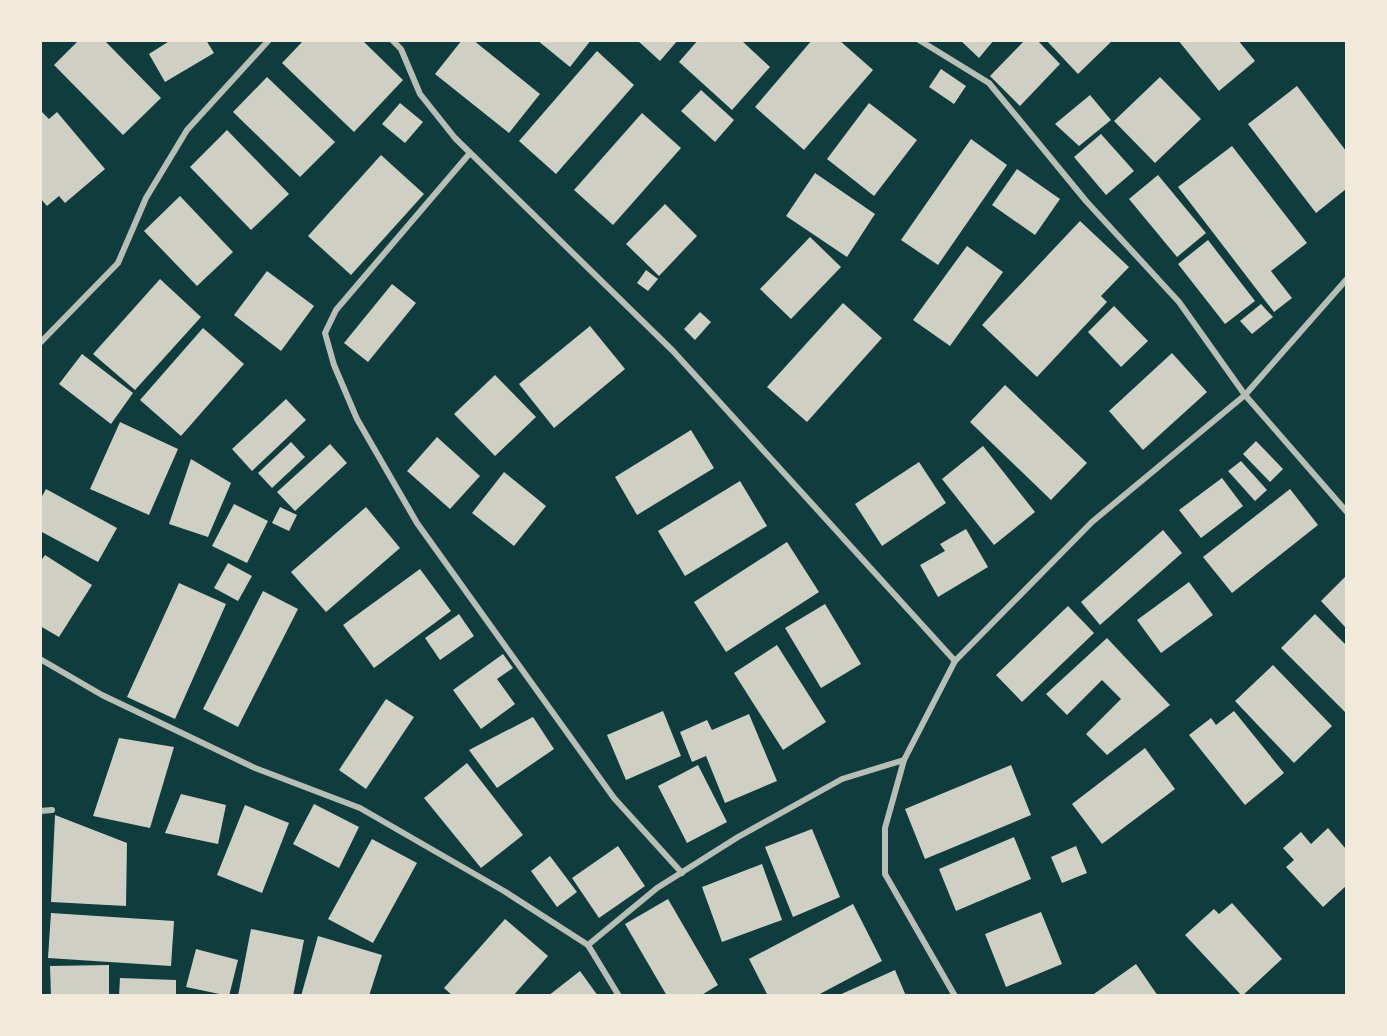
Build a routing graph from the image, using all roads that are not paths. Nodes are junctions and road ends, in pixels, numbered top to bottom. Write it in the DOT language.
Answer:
graph roads {
  1 [pos="269,40"];
  2 [pos="392,40"];
  3 [pos="405,40"];
  4 [pos="919,40"];
  5 [pos="401,49"];
  6 [pos="470,153"];
  7 [pos="1347,280"];
  8 [pos="40,344"];
  9 [pos="1245,395"];
  10 [pos="1347,511"];
  11 [pos="40,659"];
  12 [pos="955,661"];
  13 [pos="904,760"];
  14 [pos="52,810"];
  15 [pos="40,811"];
  16 [pos="682,873"];
  17 [pos="588,945"];
  18 [pos="619,996"];
  19 [pos="955,996"];
  1 -- 8 [label="street"];
  2 -- 5 [label="street"];
  3 -- 5 [label="street"];
  4 -- 9 [label="street"];
  5 -- 6 [label="street"];
  6 -- 12 [label="street"];
  6 -- 16 [label="street"];
  7 -- 9 [label="street"];
  9 -- 10 [label="street"];
  9 -- 12 [label="street"];
  11 -- 17 [label="street"];
  12 -- 13 [label="street"];
  13 -- 16 [label="street"];
  13 -- 19 [label="street"];
  14 -- 15 [label="street"];
  16 -- 17 [label="street"];
  17 -- 18 [label="street"];
}
